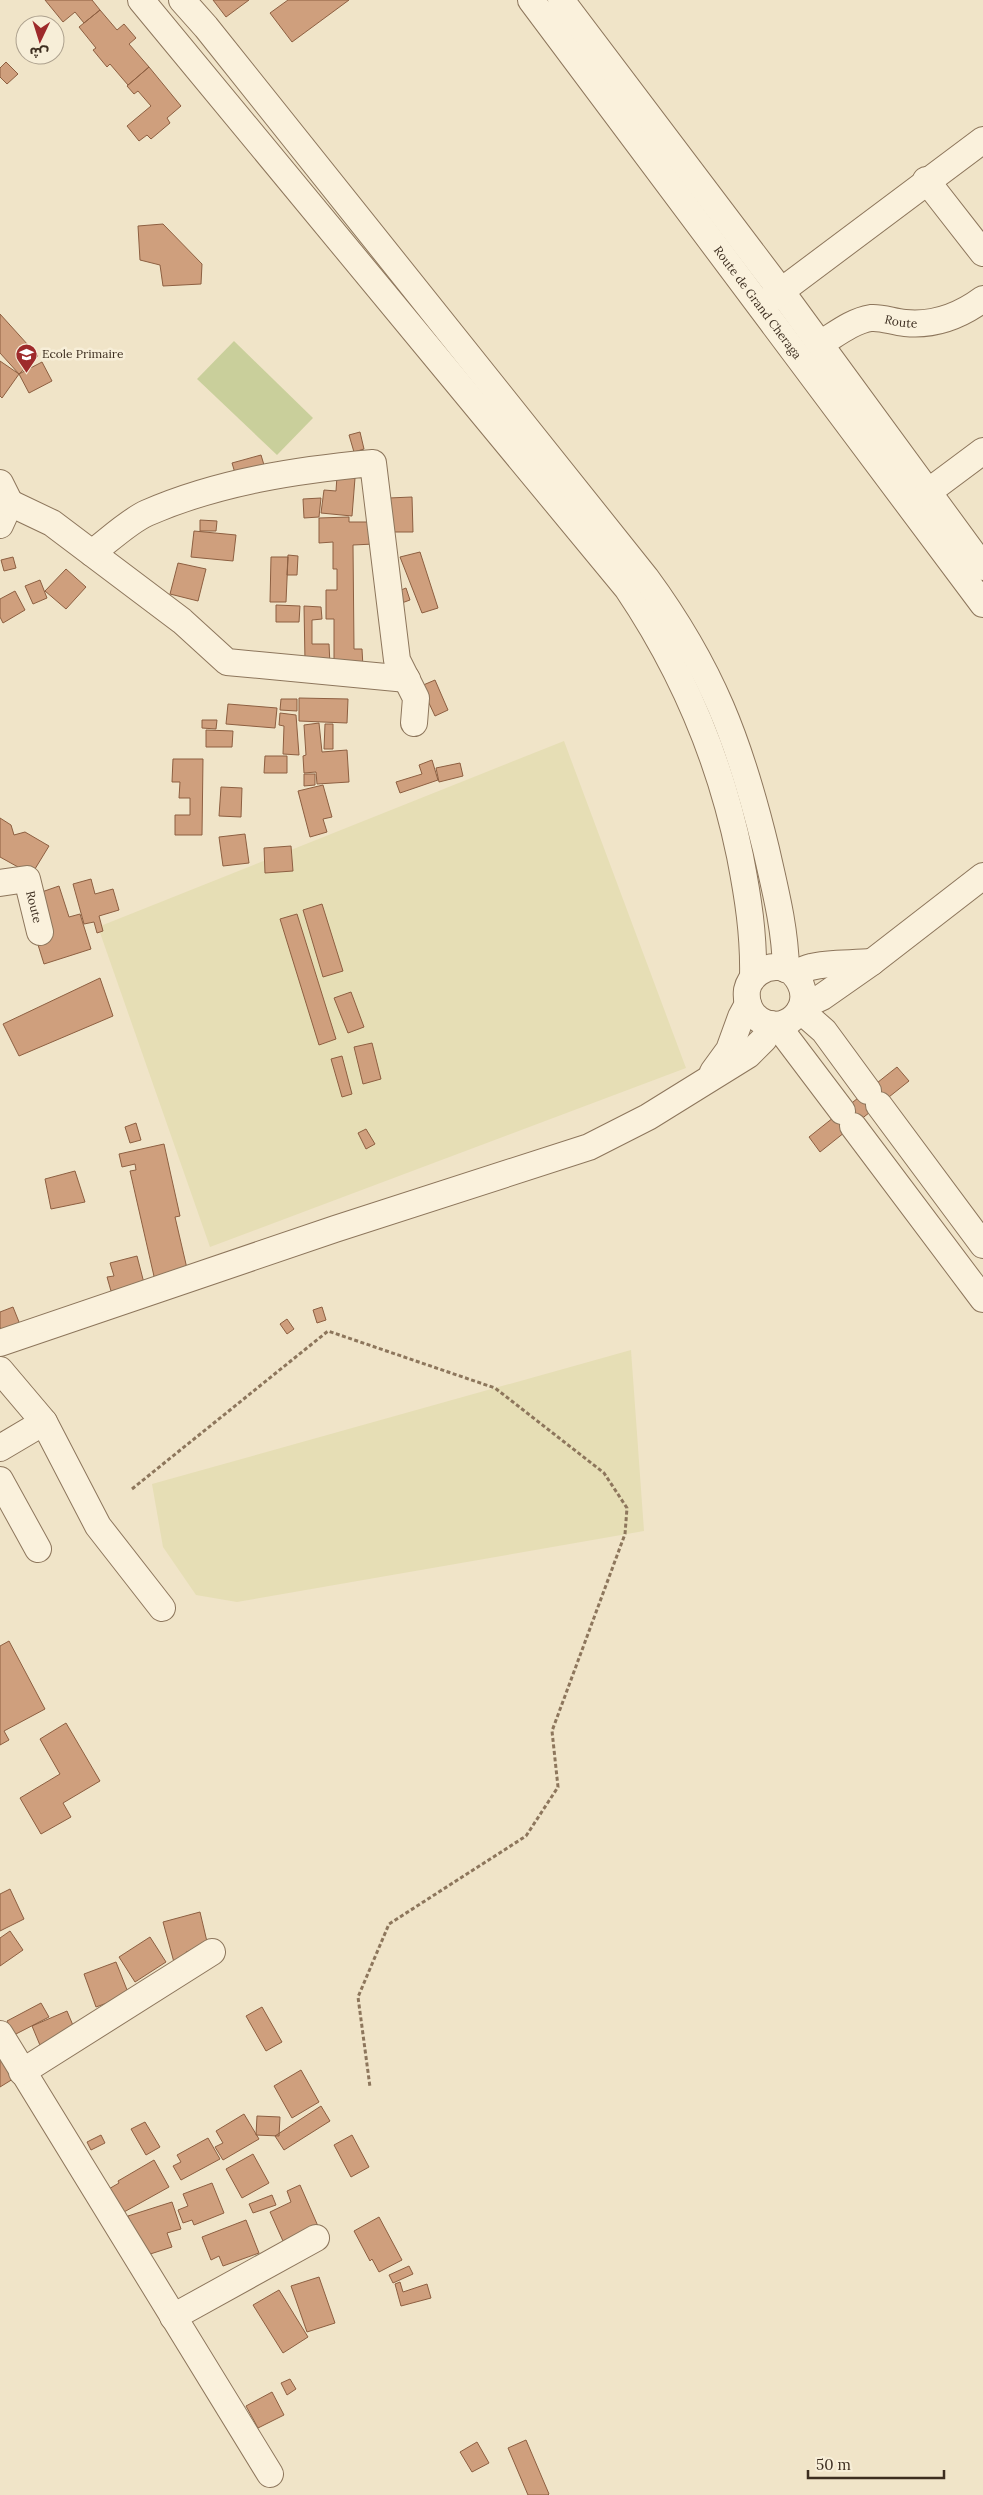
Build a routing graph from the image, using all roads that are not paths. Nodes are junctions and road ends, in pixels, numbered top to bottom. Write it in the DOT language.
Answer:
graph roads {
  1 [pos="142,0"];
  2 [pos="182,0"];
  3 [pos="531,0"];
  4 [pos="561,0"];
  5 [pos="983,140"];
  6 [pos="926,180"];
  7 [pos="983,253"];
  8 [pos="781,291"];
  9 [pos="983,299"];
  10 [pos="760,307"];
  11 [pos="820,344"];
  12 [pos="983,451"];
  13 [pos="928,492"];
  14 [pos="3,504"];
  15 [pos="92,553"];
  16 [pos="983,566"];
  17 [pos="983,604"];
  18 [pos="407,679"];
  19 [pos="414,723"];
  20 [pos="983,876"];
  21 [pos="0,883"];
  22 [pos="40,932"];
  23 [pos="872,962"];
  24 [pos="790,971"];
  25 [pos="753,977"];
  26 [pos="748,1004"];
  27 [pos="802,1008"];
  28 [pos="774,1025"];
  29 [pos="710,1077"];
  30 [pos="983,1245"];
  31 [pos="983,1299"];
  32 [pos="0,1344"];
  33 [pos="0,1370"];
  34 [pos="44,1422"];
  35 [pos="0,1448"];
  36 [pos="0,1480"];
  37 [pos="38,1549"];
  38 [pos="162,1608"];
  39 [pos="212,1952"];
  40 [pos="0,2034"];
  41 [pos="22,2072"];
  42 [pos="316,2238"];
  43 [pos="173,2317"];
  44 [pos="270,2474"];
  1 -- 25 [label="street"];
  2 -- 24 [label="street"];
  3 -- 10 [label="street, Route de Grand Cheraga"];
  4 -- 8 [label="street"];
  5 -- 6 [label="street"];
  6 -- 7 [label="street"];
  6 -- 8 [label="street"];
  8 -- 10 [label="street"];
  8 -- 11 [label="street"];
  9 -- 11 [label="street, Route"];
  10 -- 17 [label="street, Route de Grand Cheraga"];
  11 -- 13 [label="street"];
  12 -- 13 [label="street"];
  13 -- 16 [label="street"];
  14 -- 15 [label="street"];
  15 -- 18 [label="street"];
  15 -- 18 [label="street"];
  18 -- 19 [label="street"];
  20 -- 23 [label="street"];
  21 -- 22 [label="street, Route"];
  23 -- 24 [label="street"];
  23 -- 27 [label="street"];
  24 -- 25 [label="street"];
  24 -- 27 [label="street"];
  25 -- 26 [label="street"];
  26 -- 28 [label="street"];
  26 -- 29 [label="street"];
  27 -- 28 [label="street"];
  27 -- 30 [label="street"];
  28 -- 29 [label="street"];
  28 -- 31 [label="street"];
  29 -- 32 [label="street"];
  33 -- 34 [label="street"];
  34 -- 35 [label="street"];
  34 -- 38 [label="street"];
  36 -- 37 [label="street"];
  39 -- 41 [label="street"];
  40 -- 41 [label="street"];
  41 -- 43 [label="street"];
  42 -- 43 [label="street"];
  43 -- 44 [label="street"];
}
